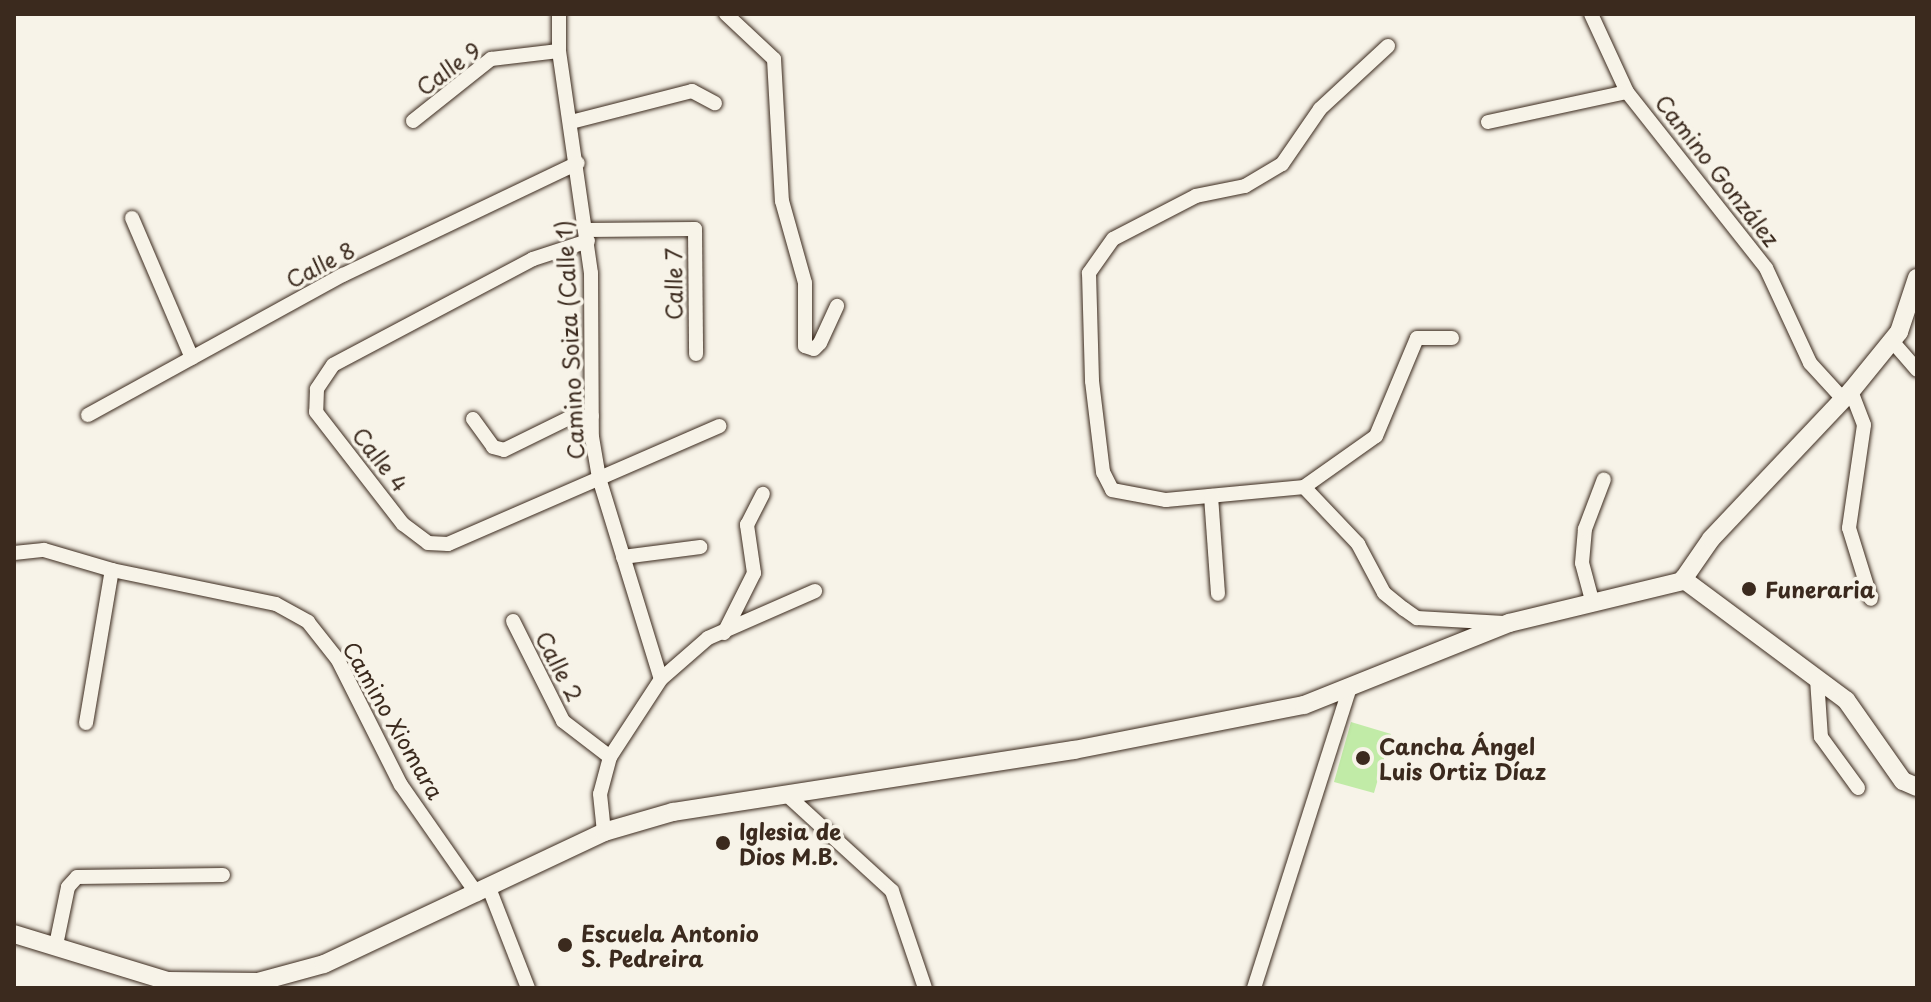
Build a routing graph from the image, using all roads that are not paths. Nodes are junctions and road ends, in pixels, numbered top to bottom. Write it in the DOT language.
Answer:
graph roads {
  1 [pos="559,14"];
  2 [pos="726,14"];
  3 [pos="1591,14"];
  4 [pos="1388,46"];
  5 [pos="559,51"];
  6 [pos="1627,92"];
  7 [pos="715,103"];
  8 [pos="413,121"];
  9 [pos="571,122"];
  10 [pos="1488,122"];
  11 [pos="578,163"];
  12 [pos="132,218"];
  13 [pos="587,235"];
  14 [pos="1917,278"];
  15 [pos="837,306"];
  16 [pos="1452,338"];
  17 [pos="1892,341"];
  18 [pos="696,354"];
  19 [pos="192,358"];
  20 [pos="1917,370"];
  21 [pos="1847,395"];
  22 [pos="88,415"];
  23 [pos="592,416"];
  24 [pos="473,419"];
  25 [pos="720,426"];
  26 [pos="599,478"];
  27 [pos="1604,479"];
  28 [pos="1304,487"];
  29 [pos="763,494"];
  30 [pos="1211,496"];
  31 [pos="700,547"];
  32 [pos="14,553"];
  33 [pos="623,557"];
  34 [pos="112,570"];
  35 [pos="1683,579"];
  36 [pos="815,591"];
  37 [pos="1218,594"];
  38 [pos="1871,599"];
  39 [pos="1593,604"];
  40 [pos="513,621"];
  41 [pos="1509,623"];
  42 [pos="724,633"];
  43 [pos="661,679"];
  44 [pos="1817,679"];
  45 [pos="1349,691"];
  46 [pos="86,723"];
  47 [pos="610,757"];
  48 [pos="1917,787"];
  49 [pos="1858,788"];
  50 [pos="787,795"];
  51 [pos="604,832"];
  52 [pos="223,875"];
  53 [pos="483,891"];
  54 [pos="14,934"];
  55 [pos="56,945"];
  56 [pos="259,985"];
  57 [pos="528,988"];
  58 [pos="925,988"];
  59 [pos="1254,988"];
  1 -- 5 [label="street, Camino Soiza (Calle 1)"];
  2 -- 15 [label="street"];
  3 -- 6 [label="street"];
  4 -- 30 [label="street"];
  5 -- 8 [label="street, Calle 9"];
  5 -- 9 [label="street, Camino Soiza (Calle 1)"];
  6 -- 10 [label="street, Camino González"];
  6 -- 21 [label="street, Camino González"];
  7 -- 9 [label="street"];
  9 -- 11 [label="street, Camino Soiza (Calle 1)"];
  11 -- 13 [label="street, Camino Soiza (Calle 1)"];
  11 -- 19 [label="street, Calle 8"];
  12 -- 19 [label="street"];
  13 -- 18 [label="street, Calle 7"];
  13 -- 23 [label="street, Camino Soiza (Calle 1)"];
  13 -- 26 [label="street, Calle 4"];
  14 -- 17 [label="street"];
  16 -- 28 [label="street"];
  17 -- 20 [label="street"];
  17 -- 21 [label="street"];
  19 -- 22 [label="street, Calle 8"];
  21 -- 35 [label="street"];
  21 -- 38 [label="street"];
  23 -- 24 [label="street"];
  23 -- 26 [label="street, Camino Soiza (Calle 1)"];
  25 -- 26 [label="street, Calle 4"];
  26 -- 33 [label="street, Camino Soiza (Calle 1)"];
  27 -- 39 [label="street"];
  28 -- 30 [label="street"];
  28 -- 41 [label="street"];
  29 -- 42 [label="street"];
  30 -- 37 [label="street"];
  31 -- 33 [label="street"];
  32 -- 34 [label="street, Camino Xiomara"];
  33 -- 43 [label="street, Camino Soiza (Calle 1)"];
  34 -- 46 [label="street"];
  34 -- 53 [label="street, Camino Xiomara"];
  35 -- 39 [label="street"];
  35 -- 44 [label="street"];
  36 -- 42 [label="street"];
  39 -- 41 [label="street"];
  40 -- 47 [label="street, Calle 2"];
  41 -- 45 [label="street"];
  42 -- 43 [label="street"];
  43 -- 47 [label="street"];
  44 -- 48 [label="street"];
  44 -- 49 [label="street"];
  45 -- 50 [label="street"];
  45 -- 59 [label="street"];
  47 -- 51 [label="street"];
  50 -- 51 [label="street"];
  50 -- 58 [label="street"];
  51 -- 53 [label="street"];
  52 -- 55 [label="street"];
  53 -- 56 [label="street"];
  53 -- 57 [label="street, Camino Xiomara"];
  54 -- 55 [label="street"];
  55 -- 56 [label="street"];
}
